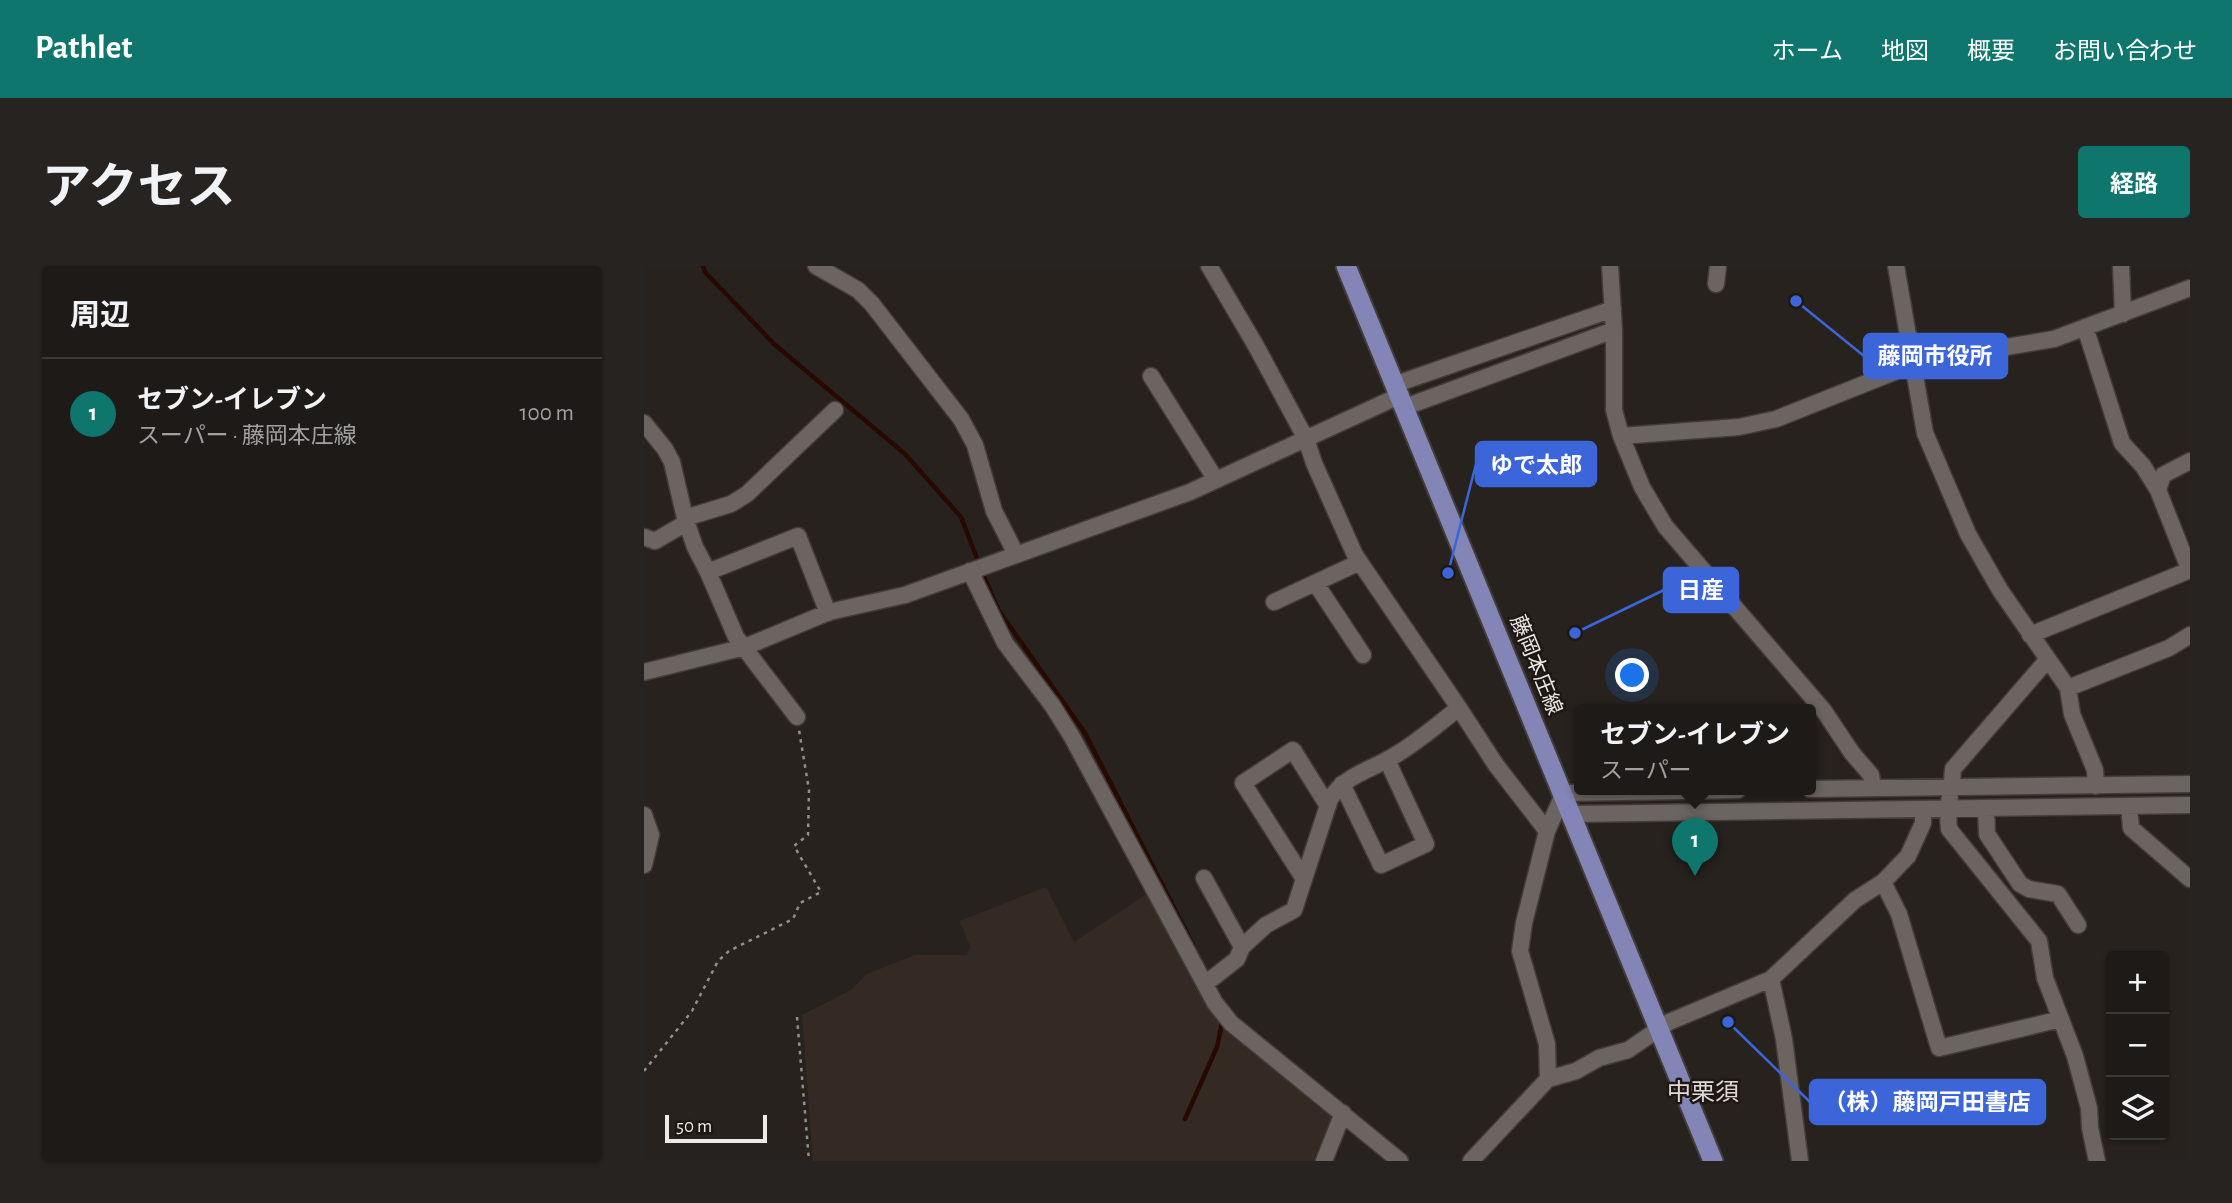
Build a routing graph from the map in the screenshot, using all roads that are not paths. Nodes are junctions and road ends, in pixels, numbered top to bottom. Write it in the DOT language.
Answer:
graph roads {
  1 [pos="816,266"];
  2 [pos="1209,266"];
  3 [pos="1346,266"];
  4 [pos="1610,266"];
  5 [pos="1718,266"];
  6 [pos="1896,266"];
  7 [pos="2121,266"];
  8 [pos="842,272"];
  9 [pos="1716,284"];
  10 [pos="2190,288"];
  11 [pos="1613,309"];
  12 [pos="2123,314"];
  13 [pos="2085,327"];
  14 [pos="1614,330"];
  15 [pos="1912,365"];
  16 [pos="1151,376"];
  17 [pos="1401,396"];
  18 [pos="835,410"];
  19 [pos="644,423"];
  20 [pos="1621,436"];
  21 [pos="1306,439"];
  22 [pos="2190,461"];
  23 [pos="1216,480"];
  24 [pos="2158,490"];
  25 [pos="686,521"];
  26 [pos="644,537"];
  27 [pos="1016,554"];
  28 [pos="1360,562"];
  29 [pos="2190,570"];
  30 [pos="970,571"];
  31 [pos="708,572"];
  32 [pos="1317,583"];
  33 [pos="1274,603"];
  34 [pos="828,613"];
  35 [pos="2030,635"];
  36 [pos="2190,635"];
  37 [pos="745,647"];
  38 [pos="1363,655"];
  39 [pos="2048,659"];
  40 [pos="644,672"];
  41 [pos="2068,688"];
  42 [pos="1459,708"];
  43 [pos="797,717"];
  44 [pos="1387,760"];
  45 [pos="1342,784"];
  46 [pos="2190,785"];
  47 [pos="2096,786"];
  48 [pos="1952,788"];
  49 [pos="1816,789"];
  50 [pos="1873,789"];
  51 [pos="1564,793"];
  52 [pos="1574,793"];
  53 [pos="2190,805"];
  54 [pos="1328,806"];
  55 [pos="2129,806"];
  56 [pos="1986,808"];
  57 [pos="1923,809"];
  58 [pos="1947,809"];
  59 [pos="1573,814"];
  60 [pos="644,815"];
  61 [pos="1547,831"];
  62 [pos="644,865"];
  63 [pos="1204,878"];
  64 [pos="1304,879"];
  65 [pos="2190,879"];
  66 [pos="1883,882"];
  67 [pos="2078,925"];
  68 [pos="1242,947"];
  69 [pos="1771,979"];
  70 [pos="1205,984"];
  71 [pos="2061,1019"];
  72 [pos="1660,1027"];
  73 [pos="1548,1079"];
  74 [pos="1343,1113"];
  75 [pos="1325,1161"];
  76 [pos="1400,1161"];
  77 [pos="1471,1161"];
  78 [pos="1713,1161"];
  79 [pos="1800,1161"];
  80 [pos="2097,1161"];
  1 -- 8 [label="street"];
  2 -- 21 [label="street"];
  3 -- 17 [label="main road, 藤岡本庄線"];
  4 -- 11 [label="street"];
  5 -- 9 [label="street"];
  6 -- 15 [label="street"];
  7 -- 12 [label="street"];
  8 -- 27 [label="street"];
  10 -- 12 [label="street"];
  11 -- 14 [label="street"];
  11 -- 17 [label="street"];
  12 -- 13 [label="street"];
  13 -- 15 [label="street"];
  13 -- 24 [label="street"];
  14 -- 17 [label="street"];
  14 -- 20 [label="street"];
  15 -- 20 [label="street"];
  15 -- 35 [label="street"];
  16 -- 23 [label="street"];
  17 -- 21 [label="street"];
  17 -- 51 [label="main road, 藤岡本庄線"];
  18 -- 25 [label="street"];
  19 -- 25 [label="street"];
  20 -- 50 [label="street"];
  21 -- 23 [label="street"];
  21 -- 28 [label="street"];
  22 -- 24 [label="street"];
  23 -- 27 [label="street"];
  24 -- 29 [label="street"];
  25 -- 26 [label="street"];
  25 -- 31 [label="street"];
  27 -- 30 [label="street"];
  28 -- 32 [label="street"];
  28 -- 42 [label="street"];
  29 -- 35 [label="street"];
  30 -- 34 [label="street"];
  30 -- 70 [label="street"];
  31 -- 34 [label="street"];
  31 -- 37 [label="street"];
  32 -- 33 [label="street"];
  32 -- 38 [label="street"];
  34 -- 37 [label="street"];
  35 -- 39 [label="street"];
  36 -- 41 [label="street"];
  37 -- 40 [label="street"];
  37 -- 43 [label="street"];
  39 -- 41 [label="street"];
  39 -- 48 [label="street"];
  41 -- 47 [label="street"];
  42 -- 44 [label="street"];
  42 -- 61 [label="street"];
  44 -- 45 [label="street"];
  44 -- 45 [label="street"];
  45 -- 54 [label="street"];
  46 -- 47 [label="street"];
  47 -- 48 [label="street"];
  48 -- 50 [label="street"];
  48 -- 58 [label="street"];
  49 -- 50 [label="street"];
  51 -- 52 [label="street"];
  51 -- 59 [label="main road, 藤岡本庄線"];
  51 -- 61 [label="street"];
  53 -- 55 [label="street"];
  54 -- 64 [label="street"];
  54 -- 64 [label="street"];
  55 -- 56 [label="street"];
  55 -- 65 [label="street"];
  56 -- 58 [label="street"];
  56 -- 67 [label="street"];
  57 -- 58 [label="street"];
  57 -- 59 [label="street"];
  57 -- 66 [label="street"];
  58 -- 71 [label="street"];
  59 -- 72 [label="main road, 藤岡本庄線"];
  60 -- 62 [label="street"];
  61 -- 73 [label="street"];
  63 -- 68 [label="street"];
  64 -- 68 [label="street"];
  66 -- 69 [label="street"];
  66 -- 71 [label="street"];
  68 -- 70 [label="street"];
  69 -- 72 [label="street"];
  69 -- 79 [label="street"];
  70 -- 74 [label="street"];
  71 -- 80 [label="street"];
  72 -- 73 [label="street"];
  72 -- 78 [label="main road, 藤岡本庄線"];
  73 -- 77 [label="street"];
  74 -- 75 [label="street"];
  74 -- 76 [label="street"];
}
